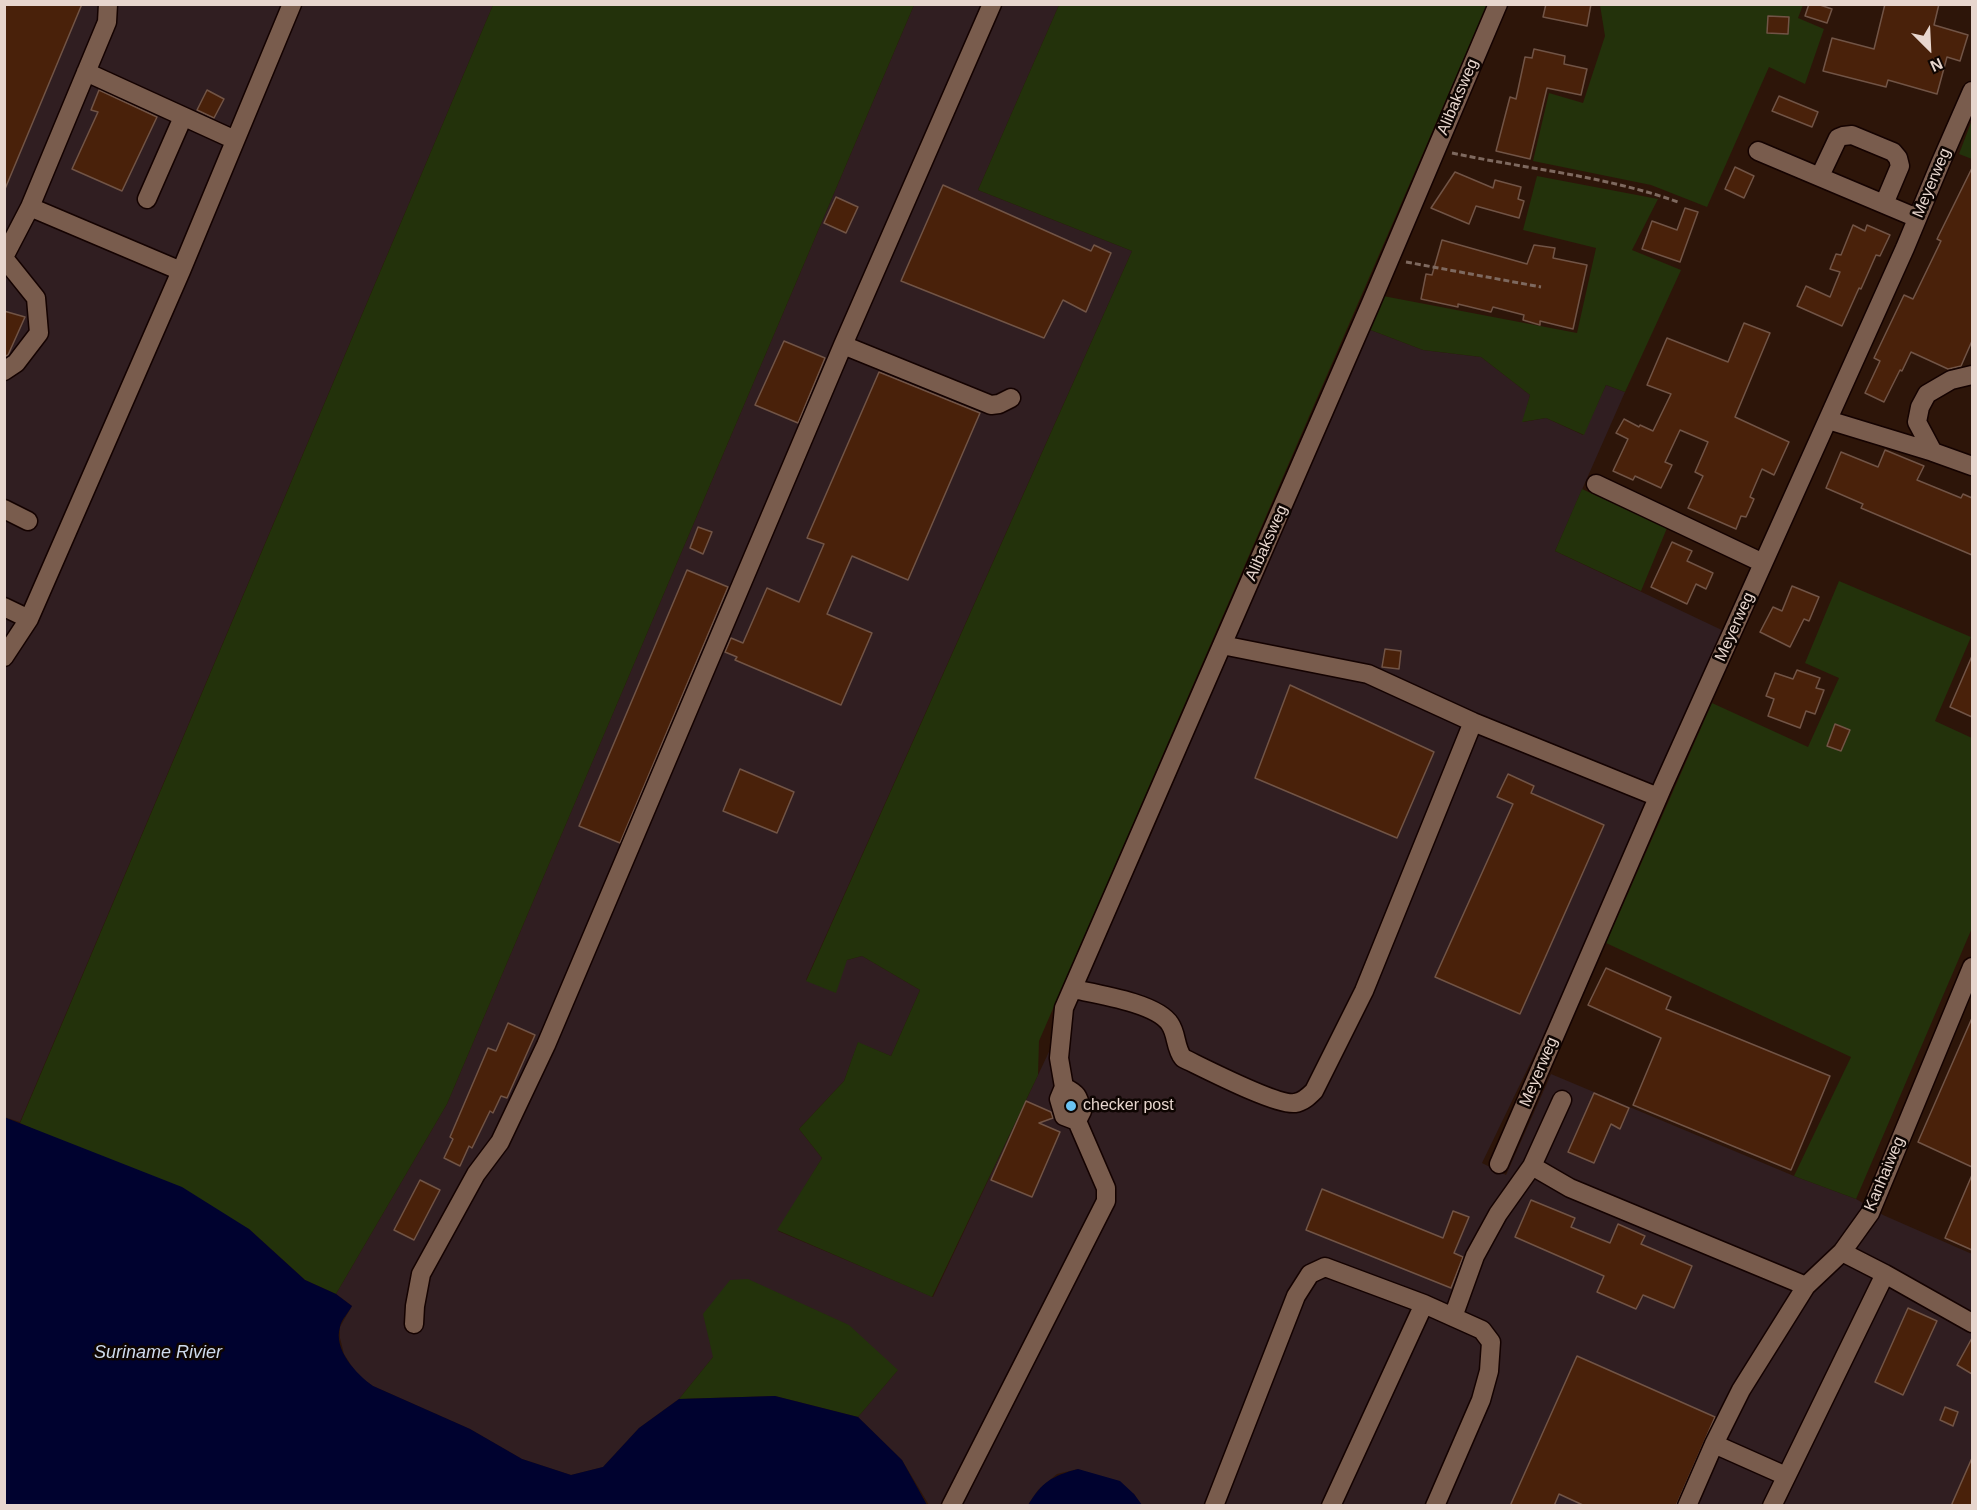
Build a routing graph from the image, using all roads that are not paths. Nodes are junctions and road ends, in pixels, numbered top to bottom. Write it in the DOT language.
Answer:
graph roads {
  1 [pos="108,4"];
  2 [pos="292,4"];
  3 [pos="992,4"];
  4 [pos="1498,4"];
  5 [pos="86,72"];
  6 [pos="1972,91"];
  7 [pos="183,117"];
  8 [pos="235,140"];
  9 [pos="1758,151"];
  10 [pos="1820,176"];
  11 [pos="147,199"];
  12 [pos="1884,204"];
  13 [pos="30,207"];
  14 [pos="1917,218"];
  15 [pos="4,258"];
  16 [pos="181,271"];
  17 [pos="843,345"];
  18 [pos="4,371"];
  19 [pos="1972,375"];
  20 [pos="1011,398"];
  21 [pos="1828,420"];
  22 [pos="1934,452"];
  23 [pos="1972,466"];
  24 [pos="1596,484"];
  25 [pos="4,509"];
  26 [pos="28,522"];
  27 [pos="1764,563"];
  28 [pos="4,607"];
  29 [pos="29,619"];
  30 [pos="1222,645"];
  31 [pos="4,657"];
  32 [pos="1473,722"];
  33 [pos="1658,797"];
  34 [pos="1972,966"];
  35 [pos="1073,989"];
  36 [pos="1064,1087"];
  37 [pos="1562,1100"];
  38 [pos="1077,1121"];
  39 [pos="1499,1164"];
  40 [pos="1532,1166"];
  41 [pos="1842,1252"];
  42 [pos="1885,1274"];
  43 [pos="1806,1286"];
  44 [pos="1424,1304"];
  45 [pos="1453,1317"];
  46 [pos="1972,1323"];
  47 [pos="414,1324"];
  48 [pos="1714,1444"];
  49 [pos="1786,1476"];
  50 [pos="951,1506"];
  51 [pos="1214,1506"];
  52 [pos="1331,1506"];
  53 [pos="1435,1506"];
  54 [pos="1687,1506"];
  55 [pos="1772,1506"];
  1 -- 5 [label="street"];
  2 -- 8 [label="street"];
  3 -- 17 [label="street"];
  4 -- 30 [label="street, Alibaksweg"];
  5 -- 7 [label="street"];
  5 -- 13 [label="street"];
  6 -- 14 [label="street, Meyerweg"];
  7 -- 8 [label="street"];
  7 -- 11 [label="street"];
  8 -- 16 [label="street"];
  9 -- 10 [label="street"];
  10 -- 12 [label="street"];
  10 -- 12 [label="street"];
  12 -- 14 [label="street"];
  13 -- 15 [label="street"];
  13 -- 16 [label="street"];
  14 -- 21 [label="street, Meyerweg"];
  15 -- 18 [label="street"];
  16 -- 29 [label="street"];
  17 -- 20 [label="street"];
  17 -- 47 [label="street"];
  19 -- 22 [label="street"];
  21 -- 22 [label="street"];
  21 -- 27 [label="street, Meyerweg"];
  22 -- 23 [label="street"];
  24 -- 27 [label="street"];
  25 -- 26 [label="street"];
  27 -- 33 [label="street, Meyerweg"];
  28 -- 29 [label="street"];
  29 -- 31 [label="street"];
  30 -- 32 [label="street"];
  30 -- 35 [label="street, Alibaksweg"];
  32 -- 33 [label="street"];
  32 -- 35 [label="street"];
  33 -- 39 [label="street, Meyerweg"];
  34 -- 41 [label="street, Kanhaiweg"];
  35 -- 36 [label="street, Alibaksweg"];
  36 -- 38 [label="street"];
  36 -- 38 [label="street, Alibaksweg"];
  37 -- 40 [label="street"];
  38 -- 50 [label="street"];
  40 -- 43 [label="street"];
  40 -- 45 [label="street"];
  41 -- 42 [label="street"];
  41 -- 43 [label="street, Kanhaiweg"];
  42 -- 46 [label="street"];
  42 -- 49 [label="street"];
  43 -- 48 [label="street, Kanhaiweg"];
  44 -- 45 [label="street"];
  44 -- 51 [label="street"];
  44 -- 52 [label="street"];
  45 -- 53 [label="street"];
  48 -- 49 [label="street"];
  48 -- 54 [label="street, Kanhaiweg"];
  49 -- 55 [label="street"];
}
